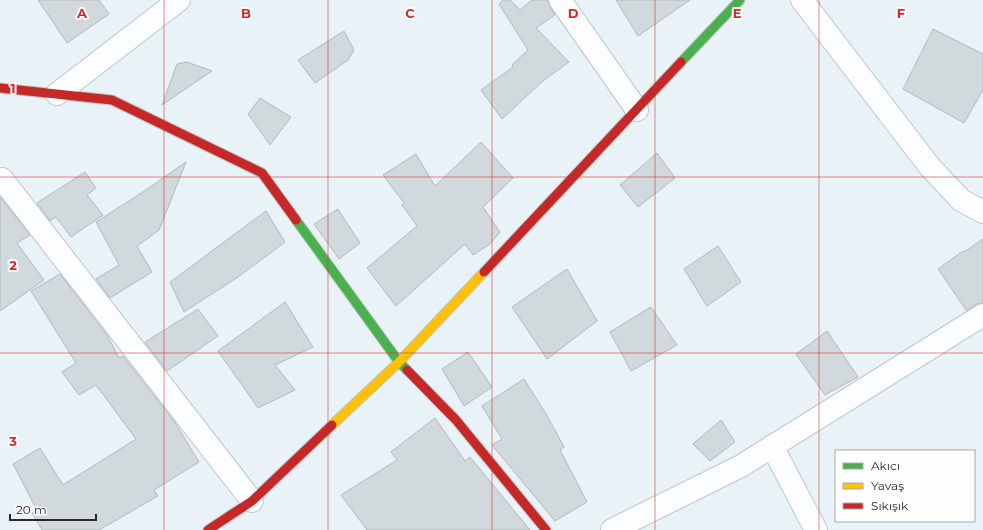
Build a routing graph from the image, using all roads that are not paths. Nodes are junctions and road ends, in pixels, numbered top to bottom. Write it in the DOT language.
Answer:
graph roads {
  1 [pos="179,0"];
  2 [pos="560,0"];
  3 [pos="740,0"];
  4 [pos="802,0"];
  5 [pos="0,88"];
  6 [pos="57,94"];
  7 [pos="637,110"];
  8 [pos="0,180"];
  9 [pos="983,212"];
  10 [pos="983,315"];
  11 [pos="399,362"];
  12 [pos="772,446"];
  13 [pos="252,501"];
  14 [pos="208,530"];
  15 [pos="546,530"];
  16 [pos="612,530"];
  17 [pos="816,530"];
  1 -- 6 [label="street"];
  2 -- 7 [label="street"];
  3 -- 7 [label="main road"];
  4 -- 9 [label="street"];
  5 -- 6 [label="main road"];
  6 -- 11 [label="main road"];
  7 -- 11 [label="main road"];
  8 -- 13 [label="street"];
  10 -- 12 [label="street"];
  11 -- 13 [label="main road"];
  11 -- 15 [label="main road"];
  12 -- 16 [label="street"];
  12 -- 17 [label="street"];
  13 -- 14 [label="main road"];
}
